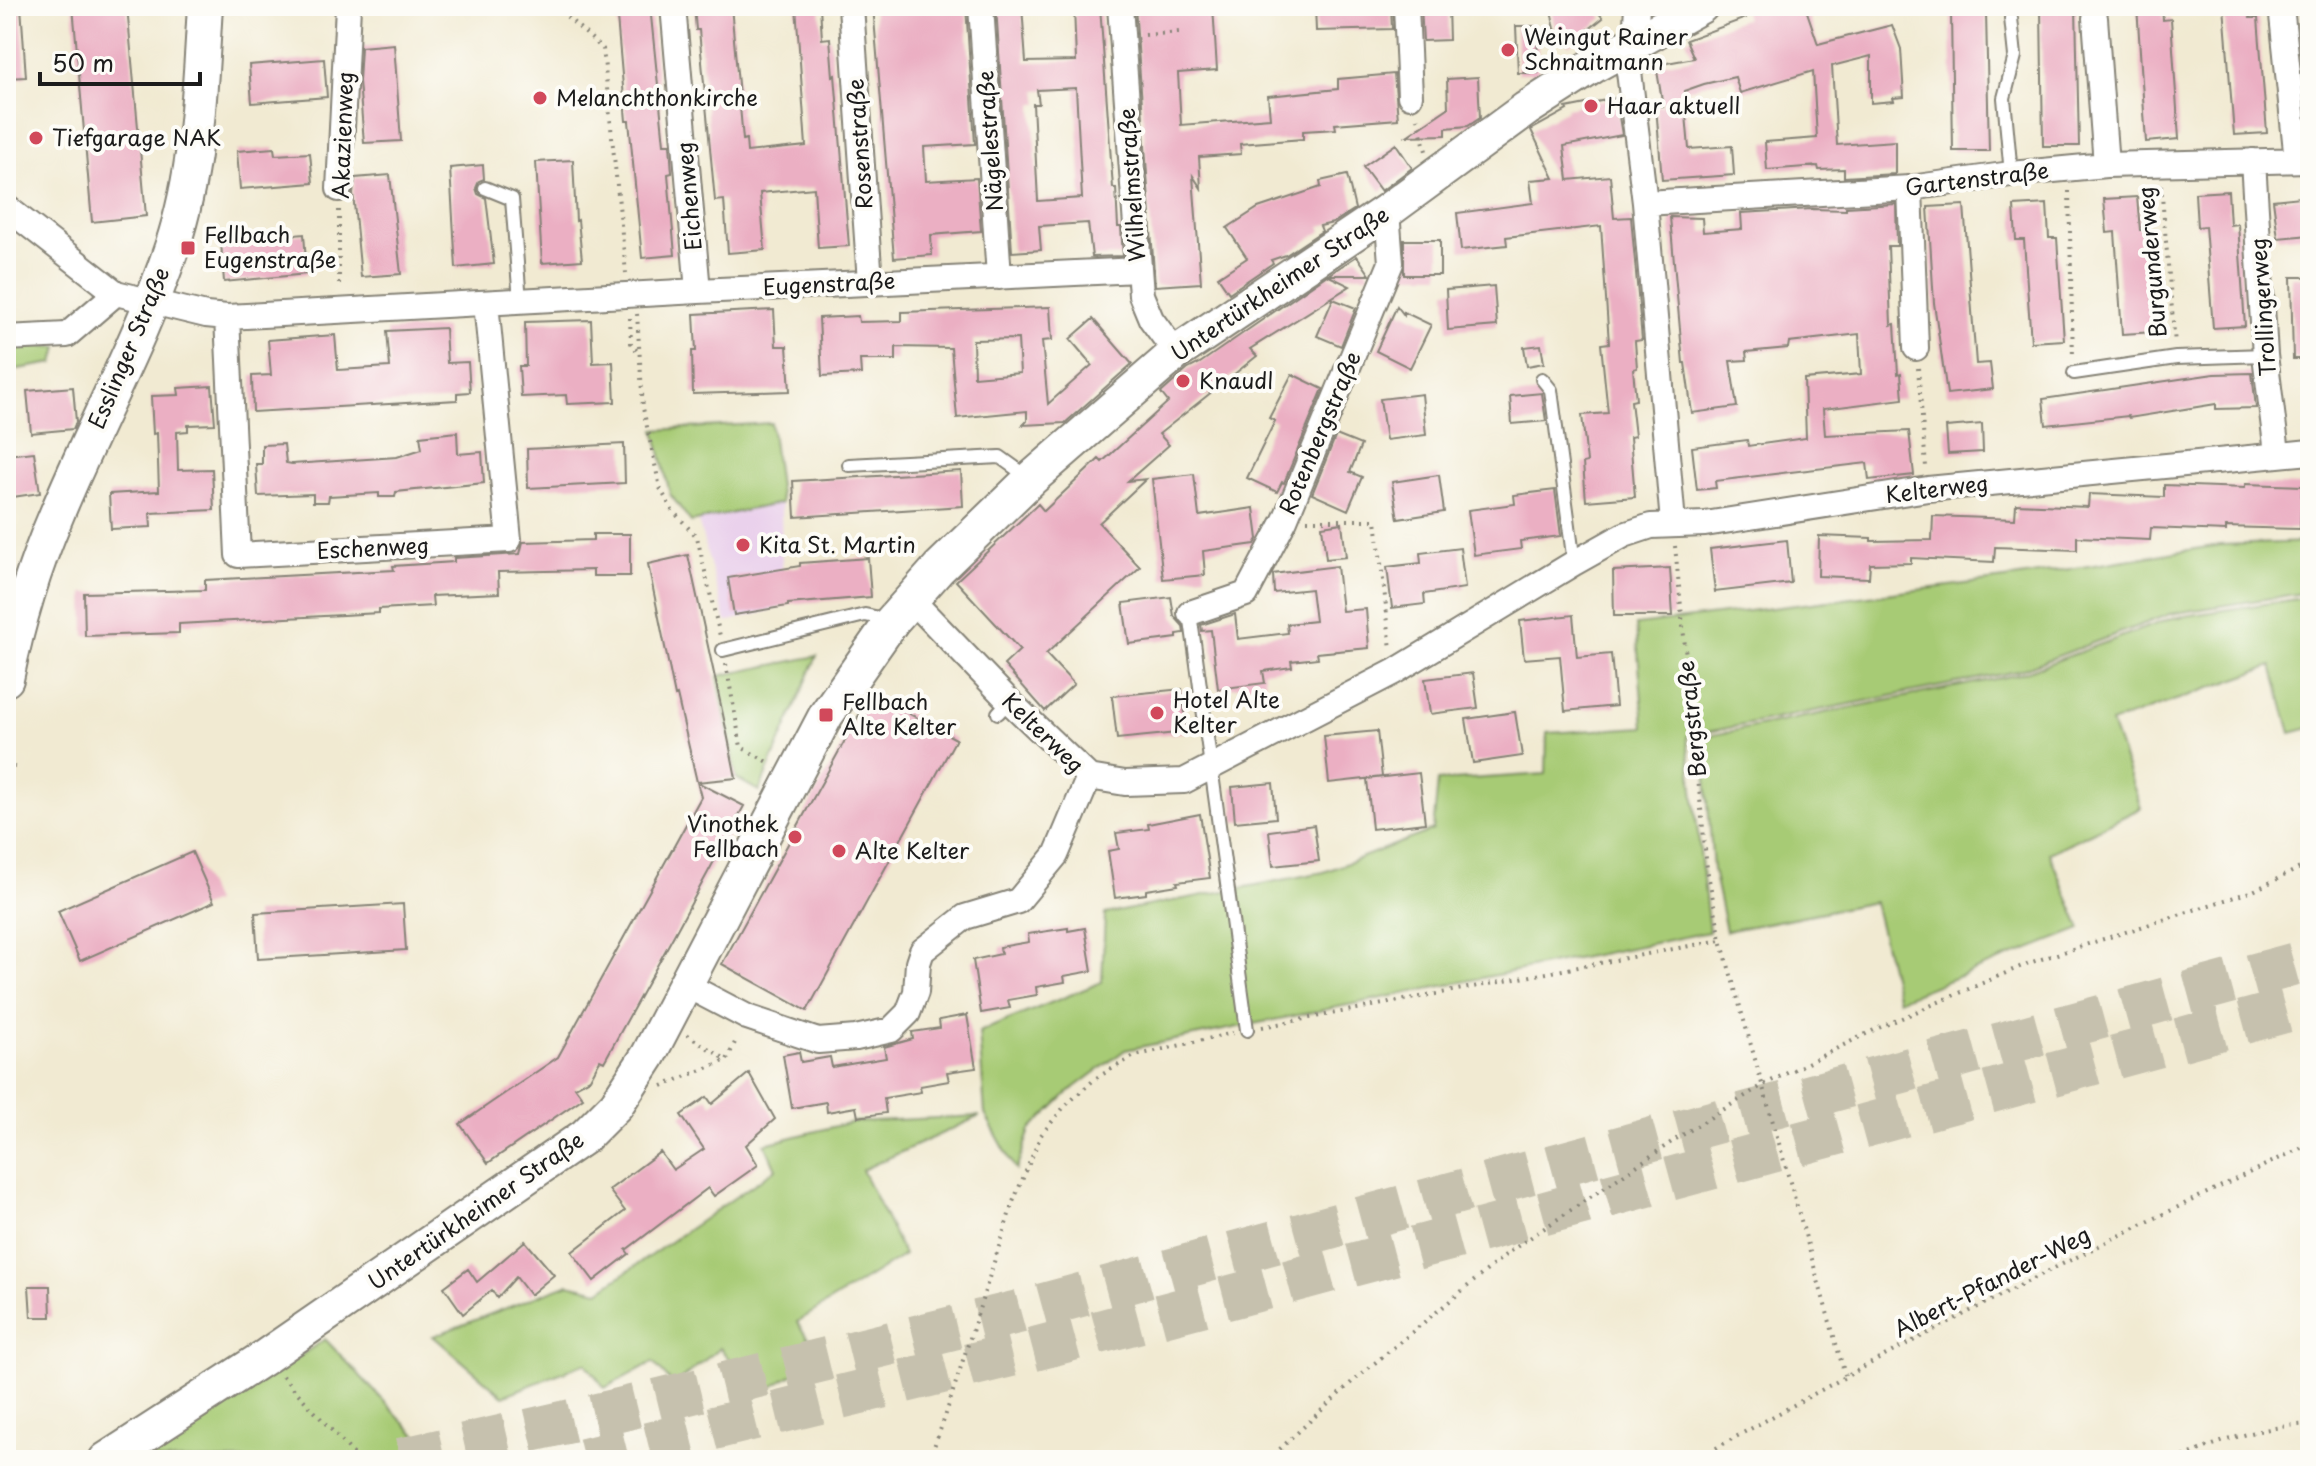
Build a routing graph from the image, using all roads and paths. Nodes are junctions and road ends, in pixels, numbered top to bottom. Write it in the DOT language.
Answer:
graph roads {
  1 [pos="205,6"];
  2 [pos="348,6"];
  3 [pos="555,6"];
  4 [pos="673,6"];
  5 [pos="851,6"];
  6 [pos="981,6"];
  7 [pos="1120,6"];
  8 [pos="1406,6"];
  9 [pos="1637,6"];
  10 [pos="1701,6"];
  11 [pos="2281,6"];
  12 [pos="2011,18"];
  13 [pos="2095,18"];
  14 [pos="1180,32"];
  15 [pos="1122,37"];
  16 [pos="1630,44"];
  17 [pos="1410,96"];
  18 [pos="2304,160"];
  19 [pos="2253,161"];
  20 [pos="2158,163"];
  21 [pos="2106,165"];
  22 [pos="2068,168"];
  23 [pos="2011,174"];
  24 [pos="1434,177"];
  25 [pos="485,188"];
  26 [pos="1910,188"];
  27 [pos="339,189"];
  28 [pos="1645,203"];
  29 [pos="6,207"];
  30 [pos="1387,211"];
  31 [pos="1138,270"];
  32 [pos="999,277"];
  33 [pos="870,282"];
  34 [pos="698,291"];
  35 [pos="116,293"];
  36 [pos="628,295"];
  37 [pos="520,301"];
  38 [pos="152,302"];
  39 [pos="486,303"];
  40 [pos="339,311"];
  41 [pos="227,317"];
  42 [pos="630,322"];
  43 [pos="6,338"];
  44 [pos="638,344"];
  45 [pos="1916,348"];
  46 [pos="639,353"];
  47 [pos="1176,353"];
  48 [pos="2265,355"];
  49 [pos="2176,358"];
  50 [pos="2074,373"];
  51 [pos="1919,375"];
  52 [pos="1542,379"];
  53 [pos="2310,452"];
  54 [pos="2277,453"];
  55 [pos="849,465"];
  56 [pos="1031,479"];
  57 [pos="1928,489"];
  58 [pos="1285,520"];
  59 [pos="1673,523"];
  60 [pos="1574,563"];
  61 [pos="901,610"];
  62 [pos="1190,613"];
  63 [pos="723,650"];
  64 [pos="1394,672"];
  65 [pos="6,679"];
  66 [pos="770,763"];
  67 [pos="6,766"];
  68 [pos="15,767"];
  69 [pos="1211,767"];
  70 [pos="1089,777"];
  71 [pos="2310,863"];
  72 [pos="1721,940"];
  73 [pos="686,985"];
  74 [pos="747,1017"];
  75 [pos="667,1022"];
  76 [pos="1247,1030"];
  77 [pos="727,1060"];
  78 [pos="1763,1085"];
  79 [pos="657,1088"];
  80 [pos="2310,1144"];
  81 [pos="265,1357"];
  82 [pos="1845,1375"];
  83 [pos="2310,1424"];
  84 [pos="106,1460"];
  85 [pos="359,1460"];
  86 [pos="929,1460"];
  87 [pos="1268,1460"];
  88 [pos="1695,1460"];
  89 [pos="2176,1460"];
  1 -- 38 [label="main road, Esslinger Straße"];
  2 -- 27 [label="street, Akazienweg"];
  3 -- 36 [label="path"];
  4 -- 34 [label="street, Eichenweg"];
  5 -- 33 [label="street, Rosenstraße"];
  6 -- 32 [label="street, Nägelestraße"];
  7 -- 15 [label="street, Wilhelmstraße"];
  8 -- 17 [label="street"];
  9 -- 16 [label="street"];
  10 -- 16 [label="main road, Untertürkheimer Straße"];
  11 -- 18 [label="street"];
  12 -- 23 [label="lane"];
  13 -- 21 [label="street"];
  14 -- 15 [label="path"];
  15 -- 31 [label="street, Wilhelmstraße"];
  16 -- 24 [label="main road, Untertürkheimer Straße"];
  16 -- 28 [label="street"];
  17 -- 24 [label="path"];
  18 -- 19 [label="street, Gartenstraße"];
  19 -- 20 [label="street, Gartenstraße"];
  19 -- 48 [label="street, Trollingerweg"];
  20 -- 21 [label="street, Gartenstraße"];
  20 -- 49 [label="path, Burgunderweg"];
  21 -- 22 [label="street, Gartenstraße"];
  22 -- 23 [label="street, Gartenstraße"];
  22 -- 50 [label="path"];
  23 -- 26 [label="street, Gartenstraße"];
  24 -- 30 [label="main road, Untertürkheimer Straße"];
  25 -- 37 [label="lane"];
  26 -- 28 [label="street, Gartenstraße"];
  26 -- 45 [label="street"];
  27 -- 40 [label="path, Akazienweg"];
  28 -- 59 [label="street"];
  29 -- 35 [label="street"];
  30 -- 47 [label="main road, Untertürkheimer Straße"];
  30 -- 58 [label="street, Rotenbergstraße"];
  31 -- 32 [label="street, Eugenstraße"];
  31 -- 47 [label="street, Wilhelmstraße"];
  32 -- 33 [label="street, Eugenstraße"];
  33 -- 34 [label="street, Eugenstraße"];
  34 -- 36 [label="street, Eugenstraße"];
  35 -- 38 [label="street, Eugenstraße"];
  35 -- 43 [label="street"];
  36 -- 37 [label="street, Eugenstraße"];
  37 -- 39 [label="street, Eugenstraße"];
  38 -- 41 [label="street, Eugenstraße"];
  38 -- 65 [label="main road, Esslinger Straße"];
  39 -- 40 [label="street, Eugenstraße"];
  39 -- 41 [label="street, Eschenweg"];
  40 -- 41 [label="street, Eugenstraße"];
  42 -- 46 [label="path"];
  44 -- 46 [label="path"];
  46 -- 63 [label="path"];
  47 -- 56 [label="main road, Untertürkheimer Straße"];
  48 -- 49 [label="lane"];
  48 -- 54 [label="street, Trollingerweg"];
  49 -- 50 [label="lane"];
  51 -- 57 [label="path"];
  52 -- 60 [label="lane"];
  53 -- 54 [label="street, Kelterweg"];
  54 -- 57 [label="street, Kelterweg"];
  55 -- 56 [label="lane"];
  56 -- 61 [label="main road, Untertürkheimer Straße"];
  57 -- 59 [label="street, Kelterweg"];
  58 -- 62 [label="street, Rotenbergstraße"];
  58 -- 64 [label="path"];
  59 -- 60 [label="street, Kelterweg"];
  59 -- 72 [label="path, Bergstraße"];
  60 -- 64 [label="street, Kelterweg"];
  61 -- 63 [label="lane"];
  61 -- 70 [label="street, Kelterweg"];
  61 -- 73 [label="main road, Untertürkheimer Straße"];
  62 -- 69 [label="lane"];
  63 -- 66 [label="path"];
  64 -- 69 [label="street, Kelterweg"];
  67 -- 68 [label="path"];
  69 -- 70 [label="street, Kelterweg"];
  69 -- 76 [label="lane"];
  70 -- 74 [label="street"];
  71 -- 78 [label="path"];
  72 -- 76 [label="path"];
  72 -- 78 [label="path, Bergstraße"];
  73 -- 74 [label="street"];
  73 -- 75 [label="main road, Untertürkheimer Straße"];
  74 -- 77 [label="path"];
  75 -- 77 [label="path"];
  75 -- 81 [label="main road, Untertürkheimer Straße"];
  76 -- 86 [label="path"];
  77 -- 79 [label="path"];
  78 -- 82 [label="path, Bergstraße"];
  78 -- 87 [label="path"];
  80 -- 82 [label="path, Albert-Pfander-Weg"];
  81 -- 84 [label="main road, Untertürkheimer Straße"];
  81 -- 85 [label="path"];
  82 -- 88 [label="path, Albert-Pfander-Weg"];
  83 -- 89 [label="path"];
}
